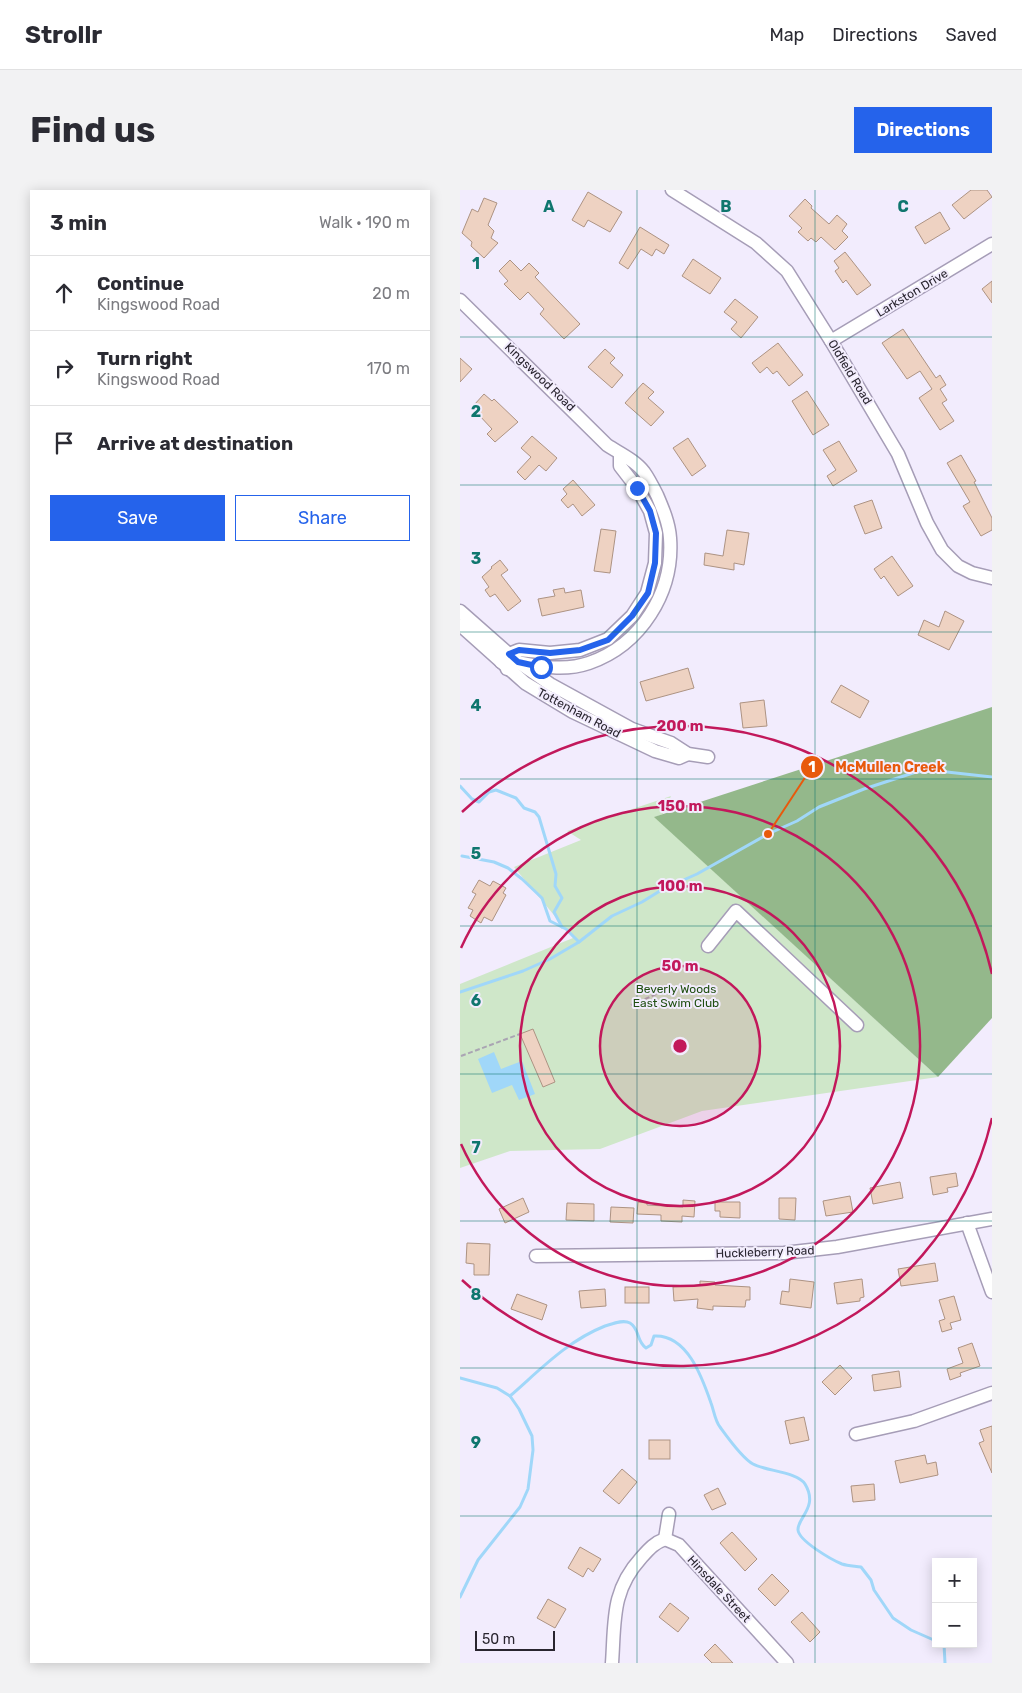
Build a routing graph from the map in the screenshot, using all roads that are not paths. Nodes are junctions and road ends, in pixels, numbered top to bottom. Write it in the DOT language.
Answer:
graph roads {
  1 [pos="672,190"];
  2 [pos="992,244"];
  3 [pos="460,300"];
  4 [pos="831,341"];
  5 [pos="992,578"];
  6 [pos="460,611"];
  7 [pos="460,625"];
  8 [pos="509,662"];
  9 [pos="708,757"];
  10 [pos="708,946"];
  11 [pos="857,1025"];
  12 [pos="992,1218"];
  13 [pos="967,1223"];
  14 [pos="536,1256"];
  15 [pos="992,1292"];
  16 [pos="992,1393"];
  17 [pos="856,1434"];
  18 [pos="670,1514"];
  19 [pos="665,1540"];
  20 [pos="612,1663"];
  21 [pos="787,1663"];
  1 -- 4 [label="street, Oldfield Road"];
  2 -- 4 [label="street, Larkston Drive"];
  3 -- 8 [label="street, Kingswood Road"];
  4 -- 5 [label="street, Oldfield Road"];
  6 -- 8 [label="street, Tottenham Road"];
  7 -- 8 [label="street, Tottenham Road"];
  8 -- 9 [label="street, Tottenham Road"];
  10 -- 11 [label="street"];
  12 -- 13 [label="street, Huckleberry Road"];
  13 -- 14 [label="street, Huckleberry Road"];
  13 -- 15 [label="street"];
  16 -- 17 [label="street"];
  18 -- 19 [label="street"];
  19 -- 20 [label="street"];
  19 -- 21 [label="street, Hinsdale Street"];
}
